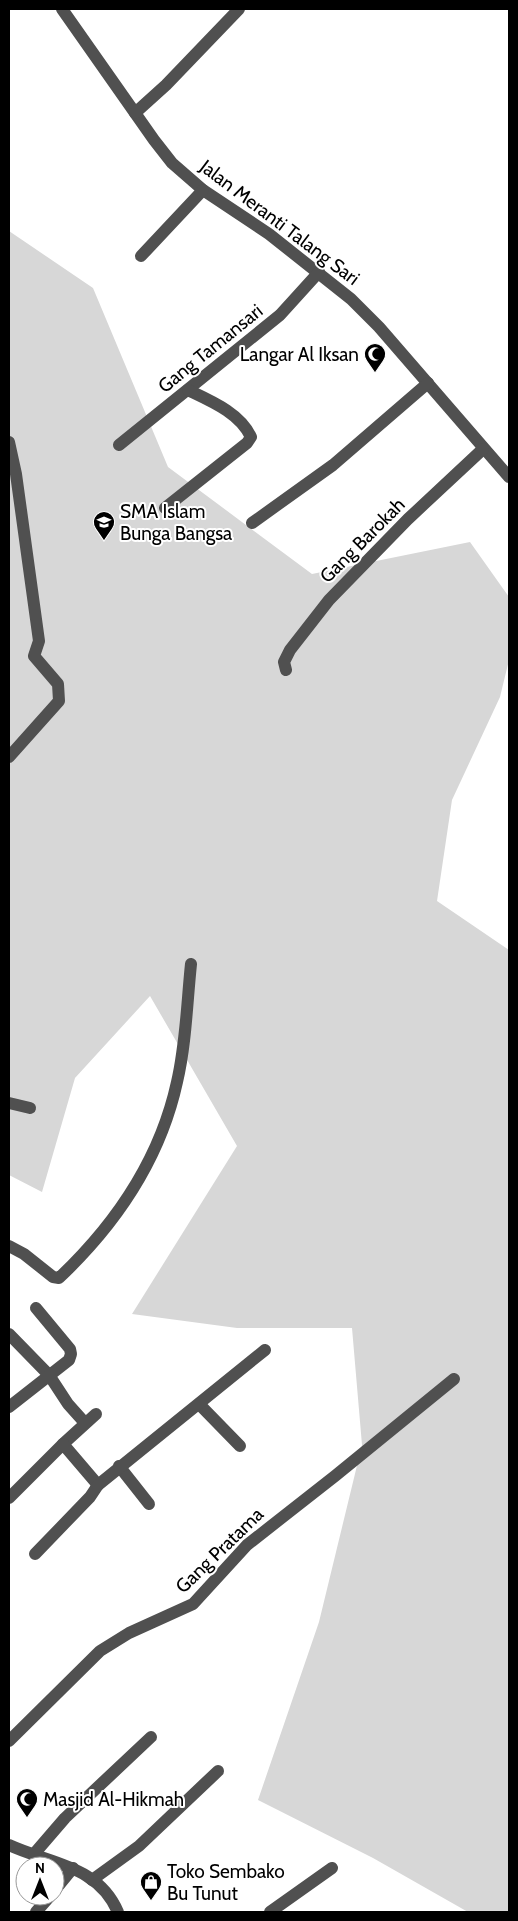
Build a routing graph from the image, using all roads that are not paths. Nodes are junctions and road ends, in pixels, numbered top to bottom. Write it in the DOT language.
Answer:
graph roads {
  1 [pos="62,9"];
  2 [pos="239,9"];
  3 [pos="135,112"];
  4 [pos="203,190"];
  5 [pos="141,256"];
  6 [pos="319,272"];
  7 [pos="428,383"];
  8 [pos="188,390"];
  9 [pos="9,442"];
  10 [pos="119,445"];
  11 [pos="484,449"];
  12 [pos="509,477"];
  13 [pos="165,508"];
  14 [pos="252,523"];
  15 [pos="286,670"];
  16 [pos="9,757"];
  17 [pos="191,964"];
  18 [pos="9,1103"];
  19 [pos="30,1108"];
  20 [pos="9,1246"];
  21 [pos="36,1308"];
  22 [pos="9,1334"];
  23 [pos="265,1350"];
  24 [pos="49,1375"];
  25 [pos="454,1379"];
  26 [pos="200,1404"];
  27 [pos="9,1408"];
  28 [pos="96,1414"];
  29 [pos="85,1423"];
  30 [pos="63,1444"];
  31 [pos="240,1446"];
  32 [pos="119,1466"];
  33 [pos="98,1485"];
  34 [pos="9,1498"];
  35 [pos="149,1504"];
  36 [pos="35,1554"];
  37 [pos="152,1737"];
  38 [pos="9,1741"];
  39 [pos="218,1771"];
  40 [pos="9,1845"];
  41 [pos="34,1854"];
  42 [pos="73,1868"];
  43 [pos="332,1868"];
  44 [pos="65,1878"];
  45 [pos="92,1880"];
  46 [pos="118,1912"];
  47 [pos="270,1912"];
  1 -- 3 [label="street, Jalan Meranti Talang Sari"];
  2 -- 3 [label="street"];
  3 -- 4 [label="street, Jalan Meranti Talang Sari"];
  4 -- 5 [label="street"];
  4 -- 6 [label="street, Jalan Meranti Talang Sari"];
  6 -- 7 [label="street, Jalan Meranti Talang Sari"];
  6 -- 8 [label="street, Gang Tamansari"];
  7 -- 11 [label="street, Jalan Meranti Talang Sari"];
  7 -- 14 [label="street"];
  8 -- 10 [label="street, Gang Tamansari"];
  8 -- 13 [label="street"];
  9 -- 16 [label="street"];
  11 -- 12 [label="street, Jalan Meranti Talang Sari"];
  11 -- 15 [label="street, Gang Barokah"];
  17 -- 20 [label="street"];
  18 -- 19 [label="street"];
  21 -- 24 [label="street"];
  22 -- 24 [label="street"];
  23 -- 26 [label="street"];
  24 -- 27 [label="street"];
  24 -- 29 [label="street"];
  25 -- 38 [label="street, Gang Pratama"];
  26 -- 31 [label="street"];
  26 -- 32 [label="street"];
  28 -- 29 [label="street"];
  29 -- 30 [label="street"];
  30 -- 33 [label="street"];
  30 -- 34 [label="street"];
  32 -- 33 [label="street"];
  32 -- 35 [label="street"];
  33 -- 36 [label="street"];
  37 -- 41 [label="street"];
  39 -- 45 [label="street"];
  40 -- 41 [label="street"];
  41 -- 42 [label="street"];
  42 -- 44 [label="street"];
  42 -- 45 [label="street"];
  43 -- 47 [label="street"];
  45 -- 46 [label="street"];
}
